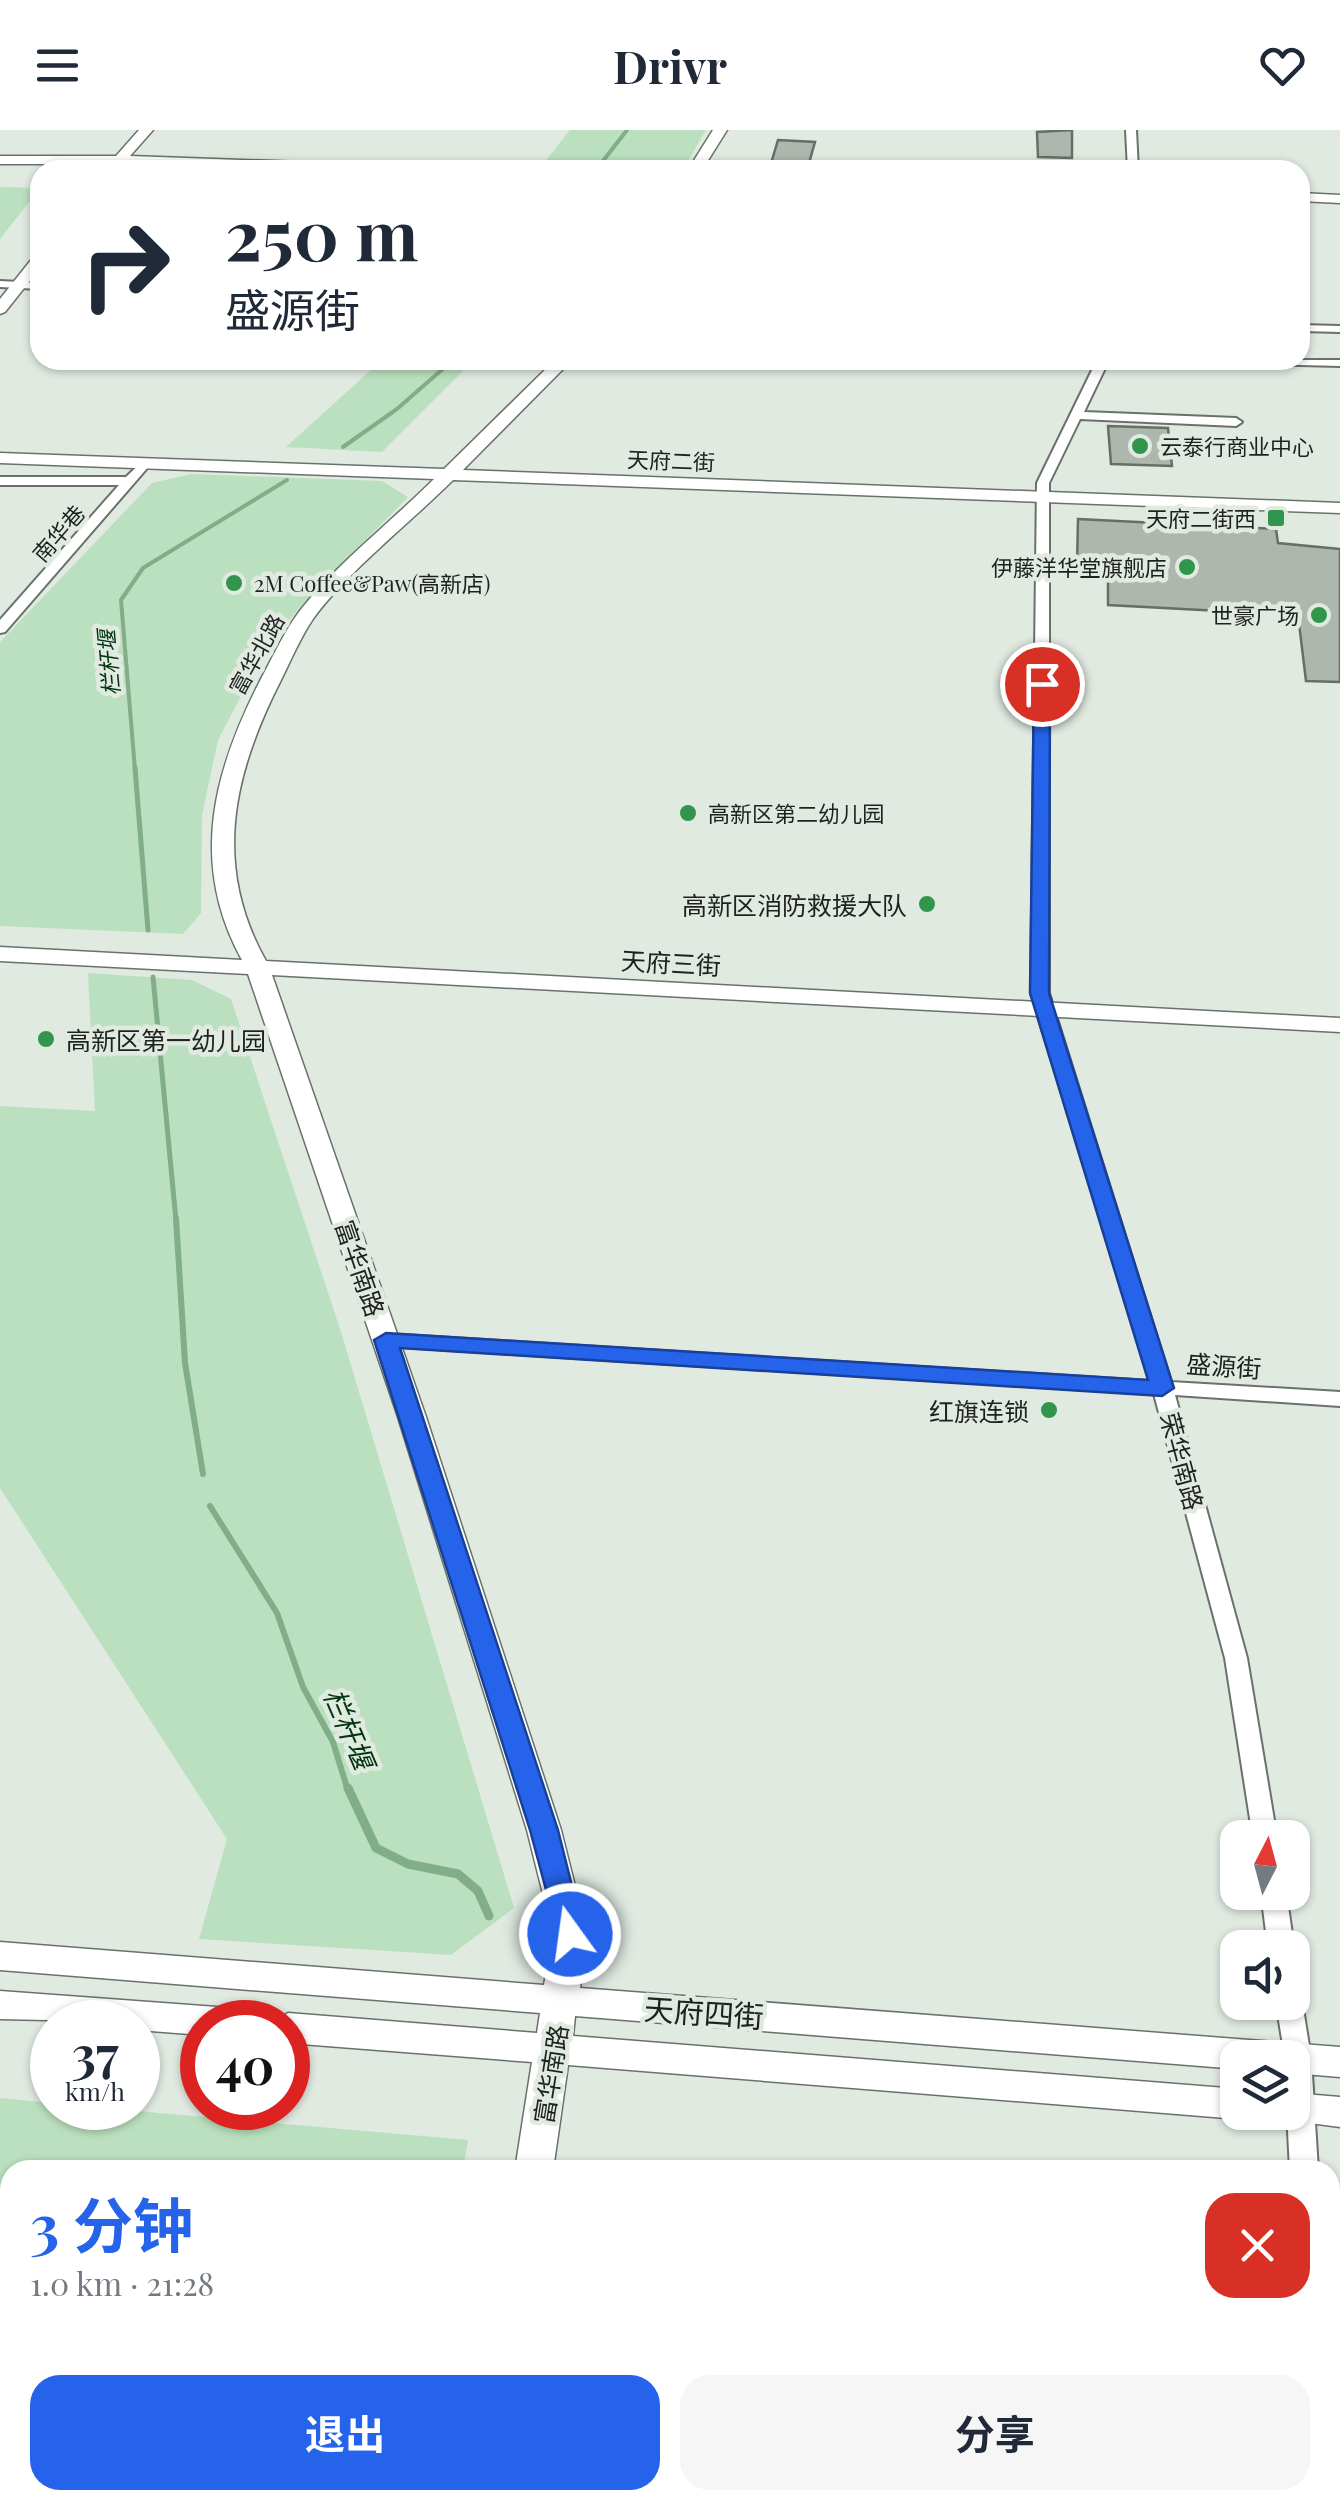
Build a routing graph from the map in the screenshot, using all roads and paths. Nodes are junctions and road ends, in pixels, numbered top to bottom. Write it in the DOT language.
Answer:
graph roads {
  1 [pos="127,130"];
  2 [pos="146,130"];
  3 [pos="720,130"];
  4 [pos="1131,130"];
  5 [pos="0,160"];
  6 [pos="110,160"];
  7 [pos="114,160"];
  8 [pos="701,160"];
  9 [pos="1133,160"];
  10 [pos="30,162"];
  11 [pos="1310,200"];
  12 [pos="1340,201"];
  13 [pos="30,257"];
  14 [pos="30,262"];
  15 [pos="0,284"];
  16 [pos="18,285"];
  17 [pos="30,286"];
  18 [pos="0,309"];
  19 [pos="1310,328"];
  20 [pos="1340,329"];
  21 [pos="1310,362"];
  22 [pos="1340,363"];
  23 [pos="554,370"];
  24 [pos="1098,370"];
  25 [pos="1076,415"];
  26 [pos="1236,422"];
  27 [pos="0,444"];
  28 [pos="0,458"];
  29 [pos="145,463"];
  30 [pos="455,468"];
  31 [pos="0,481"];
  32 [pos="130,481"];
  33 [pos="1043,490"];
  34 [pos="1340,494"];
  35 [pos="1340,508"];
  36 [pos="0,629"];
  37 [pos="0,939"];
  38 [pos="114,953"];
  39 [pos="0,954"];
  40 [pos="252,959"];
  41 [pos="1041,1001"];
  42 [pos="1340,1009"];
  43 [pos="1340,1025"];
  44 [pos="386,1340"];
  45 [pos="1162,1388"];
  46 [pos="1340,1399"];
  47 [pos="1261,1820"];
  48 [pos="0,1956"];
  49 [pos="562,2000"];
  50 [pos="0,2005"];
  51 [pos="180,2019"];
  52 [pos="310,2030"];
  53 [pos="554,2050"];
  54 [pos="1220,2052"];
  55 [pos="1310,2059"];
  56 [pos="1340,2062"];
  57 [pos="1220,2103"];
  58 [pos="1310,2110"];
  59 [pos="1340,2112"];
  60 [pos="1299,2130"];
  61 [pos="536,2160"];
  62 [pos="1303,2160"];
  1 -- 6 [label="street"];
  2 -- 7 [label="street"];
  3 -- 8 [label="street"];
  4 -- 9 [label="street"];
  5 -- 10 [label="street"];
  11 -- 12 [label="street"];
  13 -- 15 [label="street"];
  14 -- 16 [label="street"];
  15 -- 16 [label="street"];
  16 -- 17 [label="street"];
  16 -- 18 [label="street"];
  19 -- 20 [label="street"];
  21 -- 22 [label="street"];
  23 -- 30 [label="street, 富华北路"];
  24 -- 25 [label="street"];
  25 -- 26 [label="street"];
  25 -- 33 [label="street"];
  27 -- 30 [label="street, 天府二街"];
  28 -- 29 [label="street, 天府二街"];
  29 -- 30 [label="street, 天府二街"];
  29 -- 32 [label="street, 南华巷"];
  30 -- 33 [label="street, 天府二街"];
  30 -- 40 [label="street, 富华北路"];
  31 -- 32 [label="street"];
  32 -- 36 [label="street, 南华巷"];
  33 -- 34 [label="street, 天府二街"];
  33 -- 35 [label="street, 天府二街"];
  33 -- 41 [label="street, 荣华南路"];
  37 -- 38 [label="street, 天府三街"];
  38 -- 39 [label="street, 天府三街"];
  38 -- 40 [label="street, 天府三街"];
  40 -- 41 [label="street, 天府三街"];
  40 -- 44 [label="street, 富华南路"];
  41 -- 42 [label="street, 天府三街"];
  41 -- 43 [label="street, 天府三街"];
  41 -- 45 [label="street, 荣华南路"];
  44 -- 45 [label="street, 盛源街"];
  44 -- 49 [label="street, 富华南路"];
  45 -- 46 [label="street, 盛源街"];
  45 -- 47 [label="street, 荣华南路"];
  48 -- 49 [label="street, 天府四街"];
  49 -- 53 [label="street, 富华南路"];
  49 -- 54 [label="street, 天府四街"];
  50 -- 51 [label="street"];
  52 -- 53 [label="street, 天府四街"];
  53 -- 57 [label="street, 天府四街"];
  53 -- 61 [label="street, 富华南路"];
  55 -- 56 [label="street, 天府四街"];
  58 -- 59 [label="street"];
  60 -- 62 [label="street"];
}
